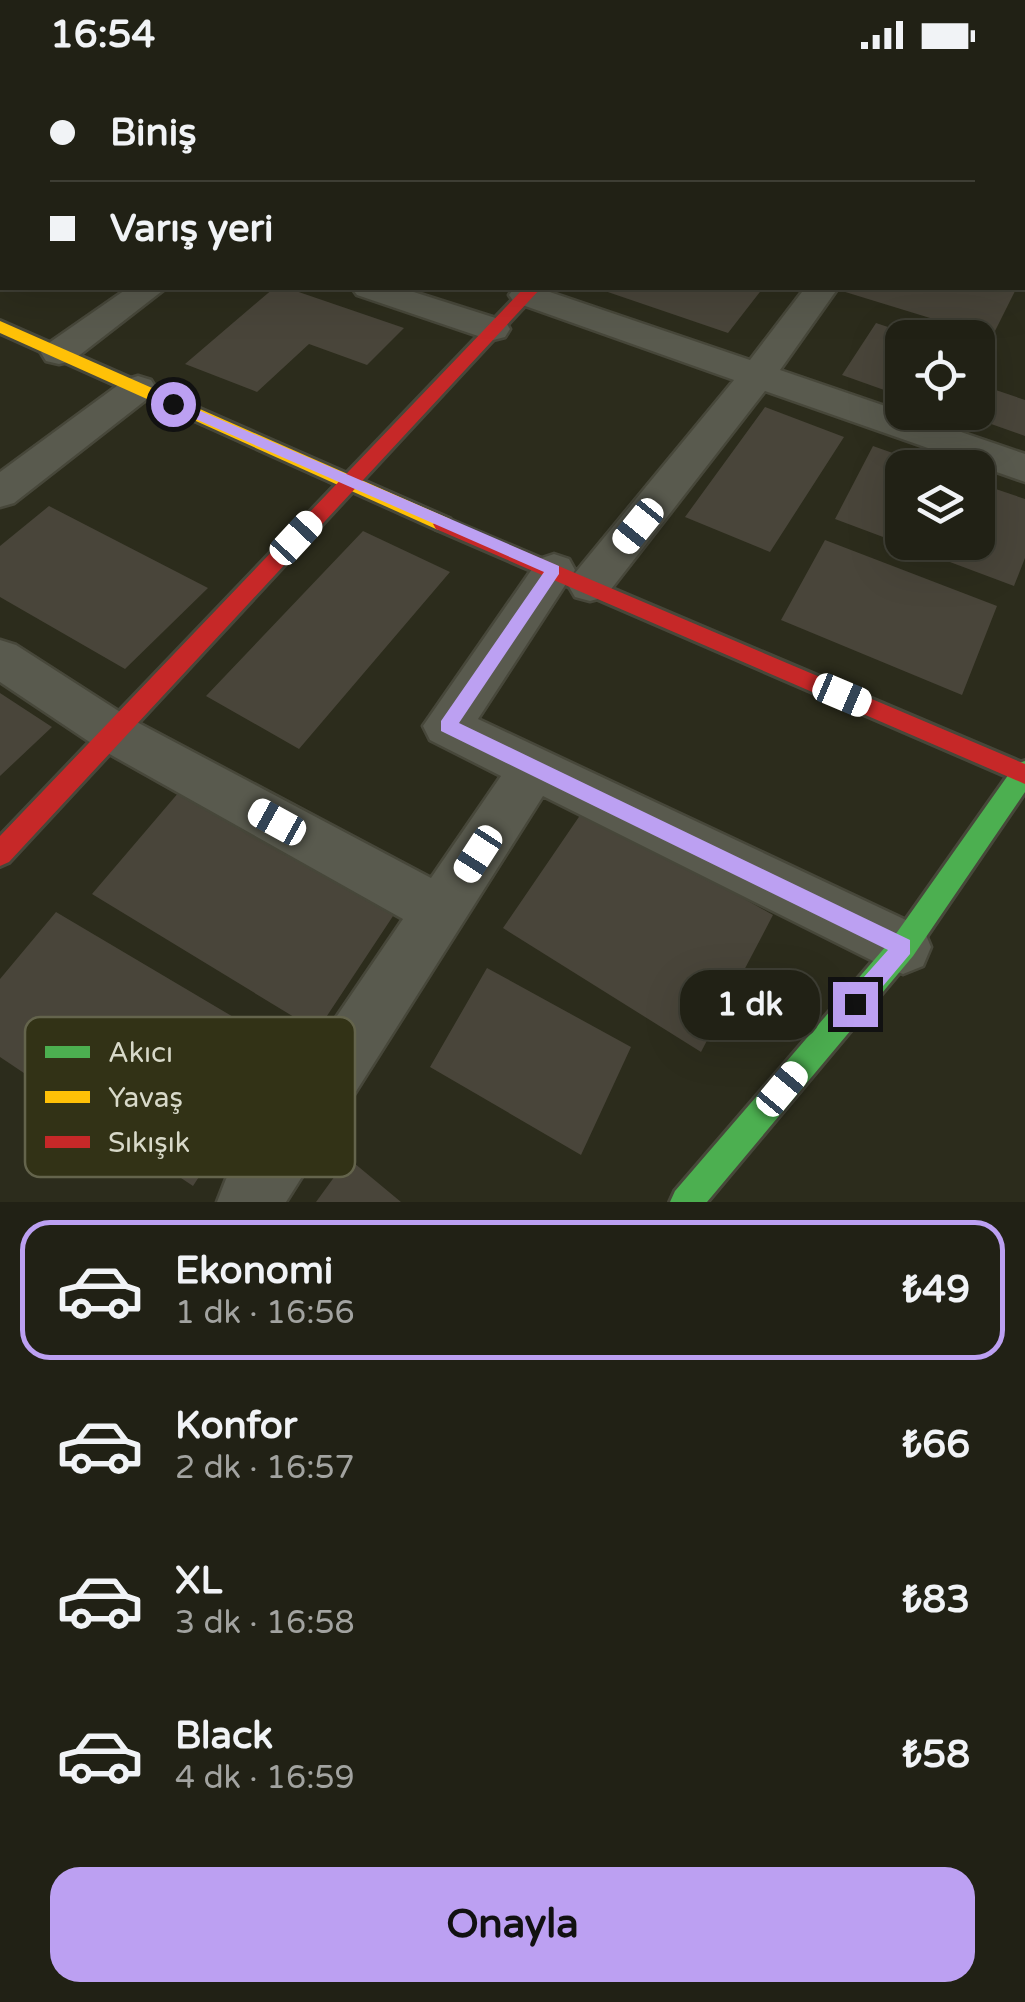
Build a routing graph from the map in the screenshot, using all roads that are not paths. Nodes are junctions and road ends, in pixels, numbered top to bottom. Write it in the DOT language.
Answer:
graph roads {
  1 [pos="146,290"];
  2 [pos="375,290"];
  3 [pos="821,290"];
  4 [pos="529,291"];
  5 [pos="0,326"];
  6 [pos="493,329"];
  7 [pos="59,352"];
  8 [pos="757,376"];
  9 [pos="138,388"];
  10 [pos="1025,468"];
  11 [pos="348,483"];
  12 [pos="0,493"];
  13 [pos="572,578"];
  14 [pos="0,658"];
  15 [pos="114,733"];
  16 [pos="534,768"];
  17 [pos="1024,773"];
  18 [pos="0,854"];
  19 [pos="440,912"];
  20 [pos="903,947"];
  21 [pos="355,1041"];
  22 [pos="265,1177"];
  23 [pos="249,1202"];
  24 [pos="686,1202"];
  1 -- 7 [label="street"];
  2 -- 6 [label="street"];
  3 -- 8 [label="street"];
  4 -- 6 [label="street"];
  4 -- 8 [label="street"];
  5 -- 7 [label="street"];
  6 -- 11 [label="street"];
  7 -- 9 [label="street"];
  8 -- 10 [label="street"];
  8 -- 13 [label="street"];
  9 -- 11 [label="street"];
  9 -- 12 [label="street"];
  11 -- 13 [label="street"];
  11 -- 15 [label="street"];
  13 -- 16 [label="street"];
  13 -- 17 [label="street"];
  14 -- 15 [label="street"];
  15 -- 18 [label="street"];
  15 -- 19 [label="street"];
  16 -- 19 [label="street"];
  16 -- 20 [label="street"];
  17 -- 20 [label="street"];
  19 -- 21 [label="street"];
  20 -- 24 [label="street"];
  22 -- 23 [label="street"];
}
